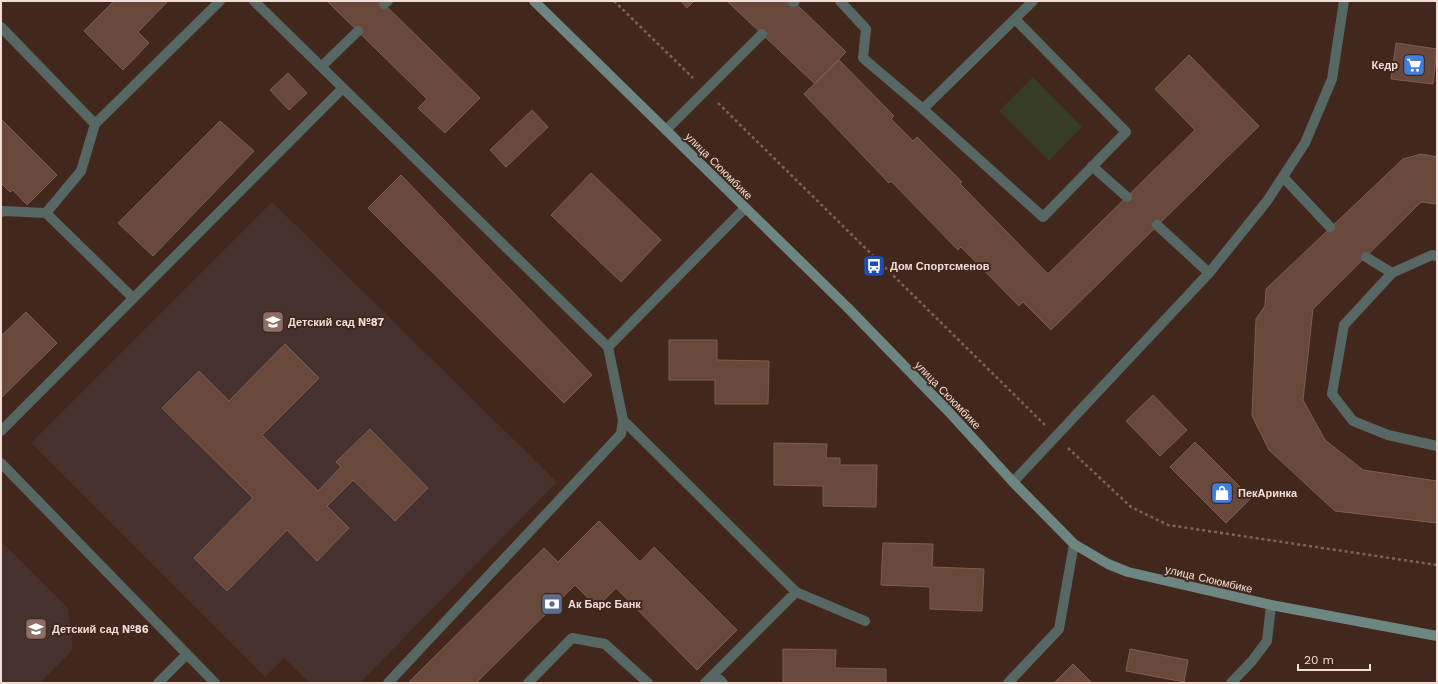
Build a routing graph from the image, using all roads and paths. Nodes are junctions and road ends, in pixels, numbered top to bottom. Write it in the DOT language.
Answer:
graph roads {
  1 [pos="220,1"];
  2 [pos="254,1"];
  3 [pos="534,1"];
  4 [pos="614,1"];
  5 [pos="840,1"];
  6 [pos="1033,1"];
  7 [pos="1344,1"];
  8 [pos="1015,19"];
  9 [pos="1,27"];
  10 [pos="358,31"];
  11 [pos="762,34"];
  12 [pos="322,66"];
  13 [pos="343,88"];
  14 [pos="705,90"];
  15 [pos="923,109"];
  16 [pos="95,124"];
  17 [pos="666,130"];
  18 [pos="1092,166"];
  19 [pos="1283,177"];
  20 [pos="1127,197"];
  21 [pos="745,208"];
  22 [pos="1,212"];
  23 [pos="46,213"];
  24 [pos="1158,225"];
  25 [pos="1330,227"];
  26 [pos="1366,256"];
  27 [pos="1437,256"];
  28 [pos="1209,273"];
  29 [pos="1392,274"];
  30 [pos="133,298"];
  31 [pos="608,347"];
  32 [pos="623,420"];
  33 [pos="1,431"];
  34 [pos="1056,436"];
  35 [pos="1437,446"];
  36 [pos="1,463"];
  37 [pos="1013,482"];
  38 [pos="1074,544"];
  39 [pos="1437,565"];
  40 [pos="796,592"];
  41 [pos="1271,605"];
  42 [pos="865,621"];
  43 [pos="1437,636"];
  44 [pos="187,654"];
  45 [pos="714,674"];
  46 [pos="158,683"];
  47 [pos="215,683"];
  48 [pos="388,683"];
  49 [pos="528,683"];
  50 [pos="648,683"];
  51 [pos="704,683"];
  52 [pos="723,683"];
  53 [pos="1008,683"];
  54 [pos="1231,683"];
  1 -- 16 [label="street"];
  2 -- 12 [label="street"];
  3 -- 17 [label="street, улица Сююмбике"];
  4 -- 14 [label="path"];
  5 -- 15 [label="street"];
  6 -- 8 [label="street"];
  7 -- 19 [label="street"];
  8 -- 15 [label="street"];
  8 -- 18 [label="street"];
  9 -- 16 [label="street"];
  10 -- 12 [label="street"];
  11 -- 14 [label="street"];
  12 -- 13 [label="street"];
  13 -- 30 [label="street"];
  13 -- 31 [label="street"];
  14 -- 17 [label="street"];
  14 -- 34 [label="path"];
  15 -- 18 [label="street"];
  16 -- 23 [label="street"];
  17 -- 21 [label="street, улица Сююмбике"];
  18 -- 20 [label="street"];
  19 -- 25 [label="street"];
  19 -- 28 [label="street"];
  21 -- 31 [label="street"];
  21 -- 37 [label="street, улица Сююмбике"];
  22 -- 23 [label="street"];
  23 -- 30 [label="street"];
  24 -- 28 [label="street"];
  26 -- 29 [label="street"];
  27 -- 29 [label="street"];
  28 -- 34 [label="street"];
  29 -- 35 [label="street"];
  30 -- 33 [label="street"];
  31 -- 32 [label="street"];
  32 -- 40 [label="street"];
  32 -- 48 [label="street"];
  34 -- 37 [label="street"];
  34 -- 39 [label="path"];
  36 -- 44 [label="street"];
  37 -- 38 [label="street, улица Сююмбике"];
  38 -- 41 [label="street, улица Сююмбике"];
  38 -- 53 [label="street"];
  40 -- 42 [label="street"];
  40 -- 45 [label="street"];
  41 -- 43 [label="street, улица Сююмбике"];
  41 -- 54 [label="street"];
  44 -- 46 [label="street"];
  44 -- 47 [label="street"];
  45 -- 51 [label="street"];
  45 -- 52 [label="street"];
  49 -- 50 [label="street"];
}
